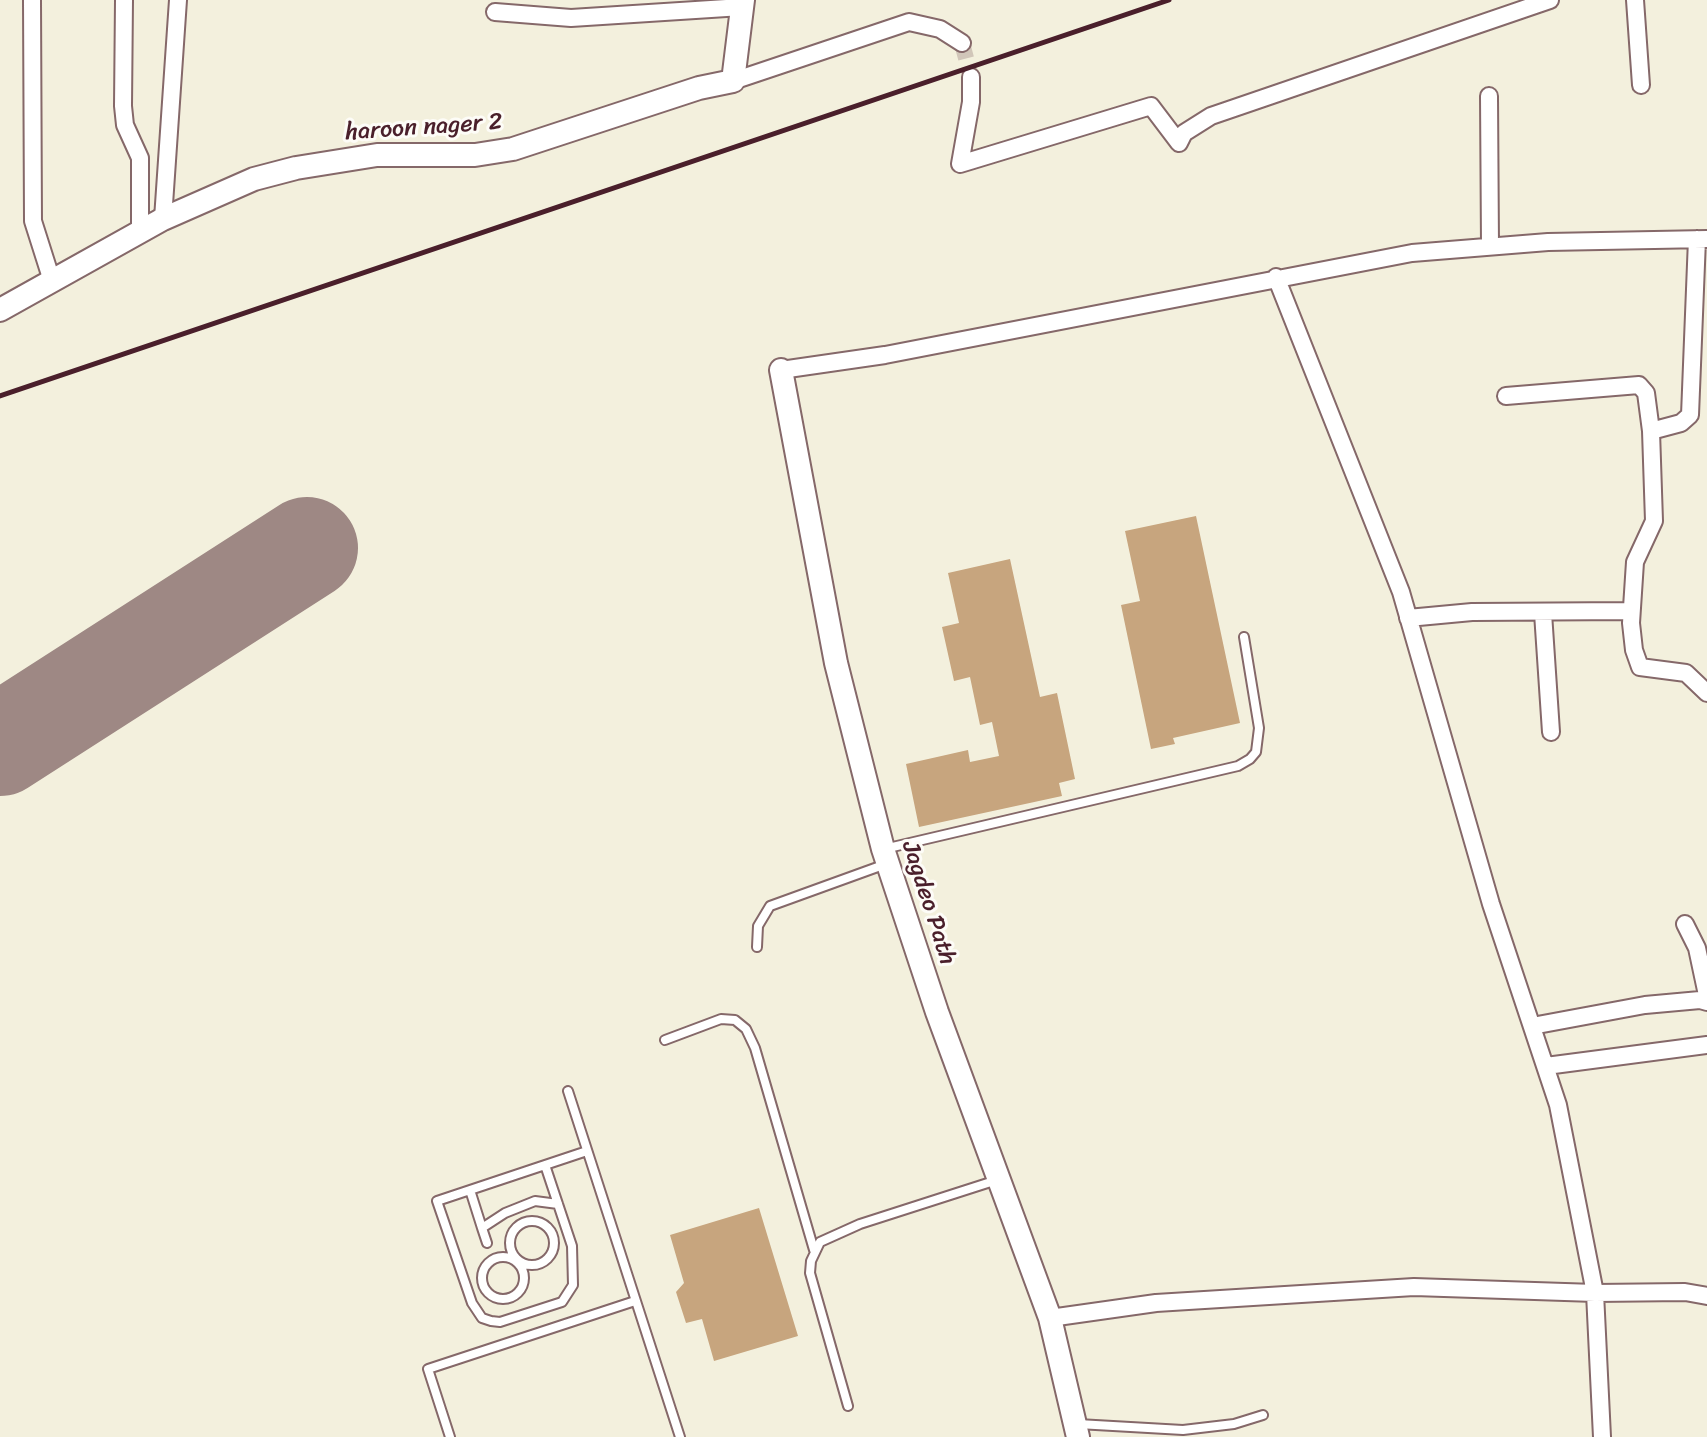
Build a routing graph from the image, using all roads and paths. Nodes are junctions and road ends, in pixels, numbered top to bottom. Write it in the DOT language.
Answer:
graph roads {
  1 [pos="32,0"];
  2 [pos="124,0"];
  3 [pos="178,0"];
  4 [pos="1550,0"];
  5 [pos="1635,0"];
  6 [pos="743,3"];
  7 [pos="495,12"];
  8 [pos="962,43"];
  9 [pos="971,77"];
  10 [pos="733,81"];
  11 [pos="1641,85"];
  12 [pos="1489,96"];
  13 [pos="163,219"];
  14 [pos="140,232"];
  15 [pos="1702,239"];
  16 [pos="1490,246"];
  17 [pos="1276,277"];
  18 [pos="52,281"];
  19 [pos="0,310"];
  20 [pos="781,370"];
  21 [pos="1506,396"];
  22 [pos="1651,431"];
  23 [pos="1631,611"];
  24 [pos="1543,613"];
  25 [pos="1408,618"];
  26 [pos="1244,637"];
  27 [pos="1707,693"];
  28 [pos="1551,732"];
  29 [pos="885,856"];
  30 [pos="1685,924"];
  31 [pos="757,947"];
  32 [pos="1707,995"];
  33 [pos="1707,1002"];
  34 [pos="1532,1026"];
  35 [pos="665,1040"];
  36 [pos="1707,1045"];
  37 [pos="1546,1066"];
  38 [pos="568,1091"];
  39 [pos="587,1151"];
  40 [pos="545,1165"];
  41 [pos="998,1179"];
  42 [pos="470,1190"];
  43 [pos="558,1204"];
  44 [pos="482,1228"];
  45 [pos="569,1235"];
  46 [pos="554,1240"];
  47 [pos="487,1243"];
  48 [pos="814,1250"];
  49 [pos="517,1261"];
  50 [pos="1595,1293"];
  51 [pos="1707,1296"];
  52 [pos="635,1301"];
  53 [pos="1050,1318"];
  54 [pos="848,1406"];
  55 [pos="1263,1415"];
  56 [pos="1077,1430"];
  57 [pos="450,1437"];
  58 [pos="680,1437"];
  59 [pos="1602,1437"];
  1 -- 18 [label="street"];
  2 -- 14 [label="street"];
  3 -- 13 [label="street"];
  4 -- 9 [label="street"];
  5 -- 11 [label="street"];
  6 -- 7 [label="street"];
  6 -- 10 [label="main road"];
  8 -- 10 [label="street"];
  10 -- 13 [label="main road, haroon nager 2"];
  12 -- 16 [label="street"];
  13 -- 14 [label="main road, haroon nager 2"];
  14 -- 18 [label="main road, haroon nager 2"];
  15 -- 16 [label="street"];
  15 -- 22 [label="street"];
  16 -- 17 [label="street"];
  17 -- 20 [label="street"];
  17 -- 25 [label="street"];
  18 -- 19 [label="main road, haroon nager 2"];
  20 -- 29 [label="main road, Jagdeo Path"];
  21 -- 22 [label="street"];
  22 -- 23 [label="street"];
  23 -- 24 [label="street"];
  23 -- 27 [label="street"];
  24 -- 25 [label="street"];
  24 -- 28 [label="street"];
  25 -- 34 [label="street"];
  26 -- 29 [label="lane"];
  29 -- 31 [label="lane"];
  29 -- 41 [label="main road, Jagdeo Path"];
  30 -- 32 [label="street"];
  33 -- 34 [label="street"];
  34 -- 37 [label="street"];
  35 -- 48 [label="lane"];
  36 -- 37 [label="street"];
  37 -- 50 [label="street"];
  38 -- 39 [label="lane"];
  39 -- 40 [label="lane"];
  39 -- 52 [label="lane"];
  40 -- 42 [label="lane"];
  40 -- 43 [label="lane"];
  41 -- 48 [label="lane"];
  41 -- 53 [label="main road, Jagdeo Path"];
  42 -- 44 [label="lane"];
  42 -- 45 [label="lane"];
  43 -- 44 [label="lane"];
  43 -- 45 [label="lane"];
  44 -- 47 [label="lane"];
  45 -- 46 [label="lane"];
  46 -- 49 [label="lane"];
  46 -- 49 [label="lane"];
  48 -- 54 [label="lane"];
  49 -- 49 [label="lane"];
  50 -- 51 [label="street"];
  50 -- 53 [label="street"];
  50 -- 59 [label="street"];
  52 -- 57 [label="lane"];
  52 -- 58 [label="lane"];
  53 -- 56 [label="main road, Jagdeo Path"];
  55 -- 56 [label="lane"];
}
